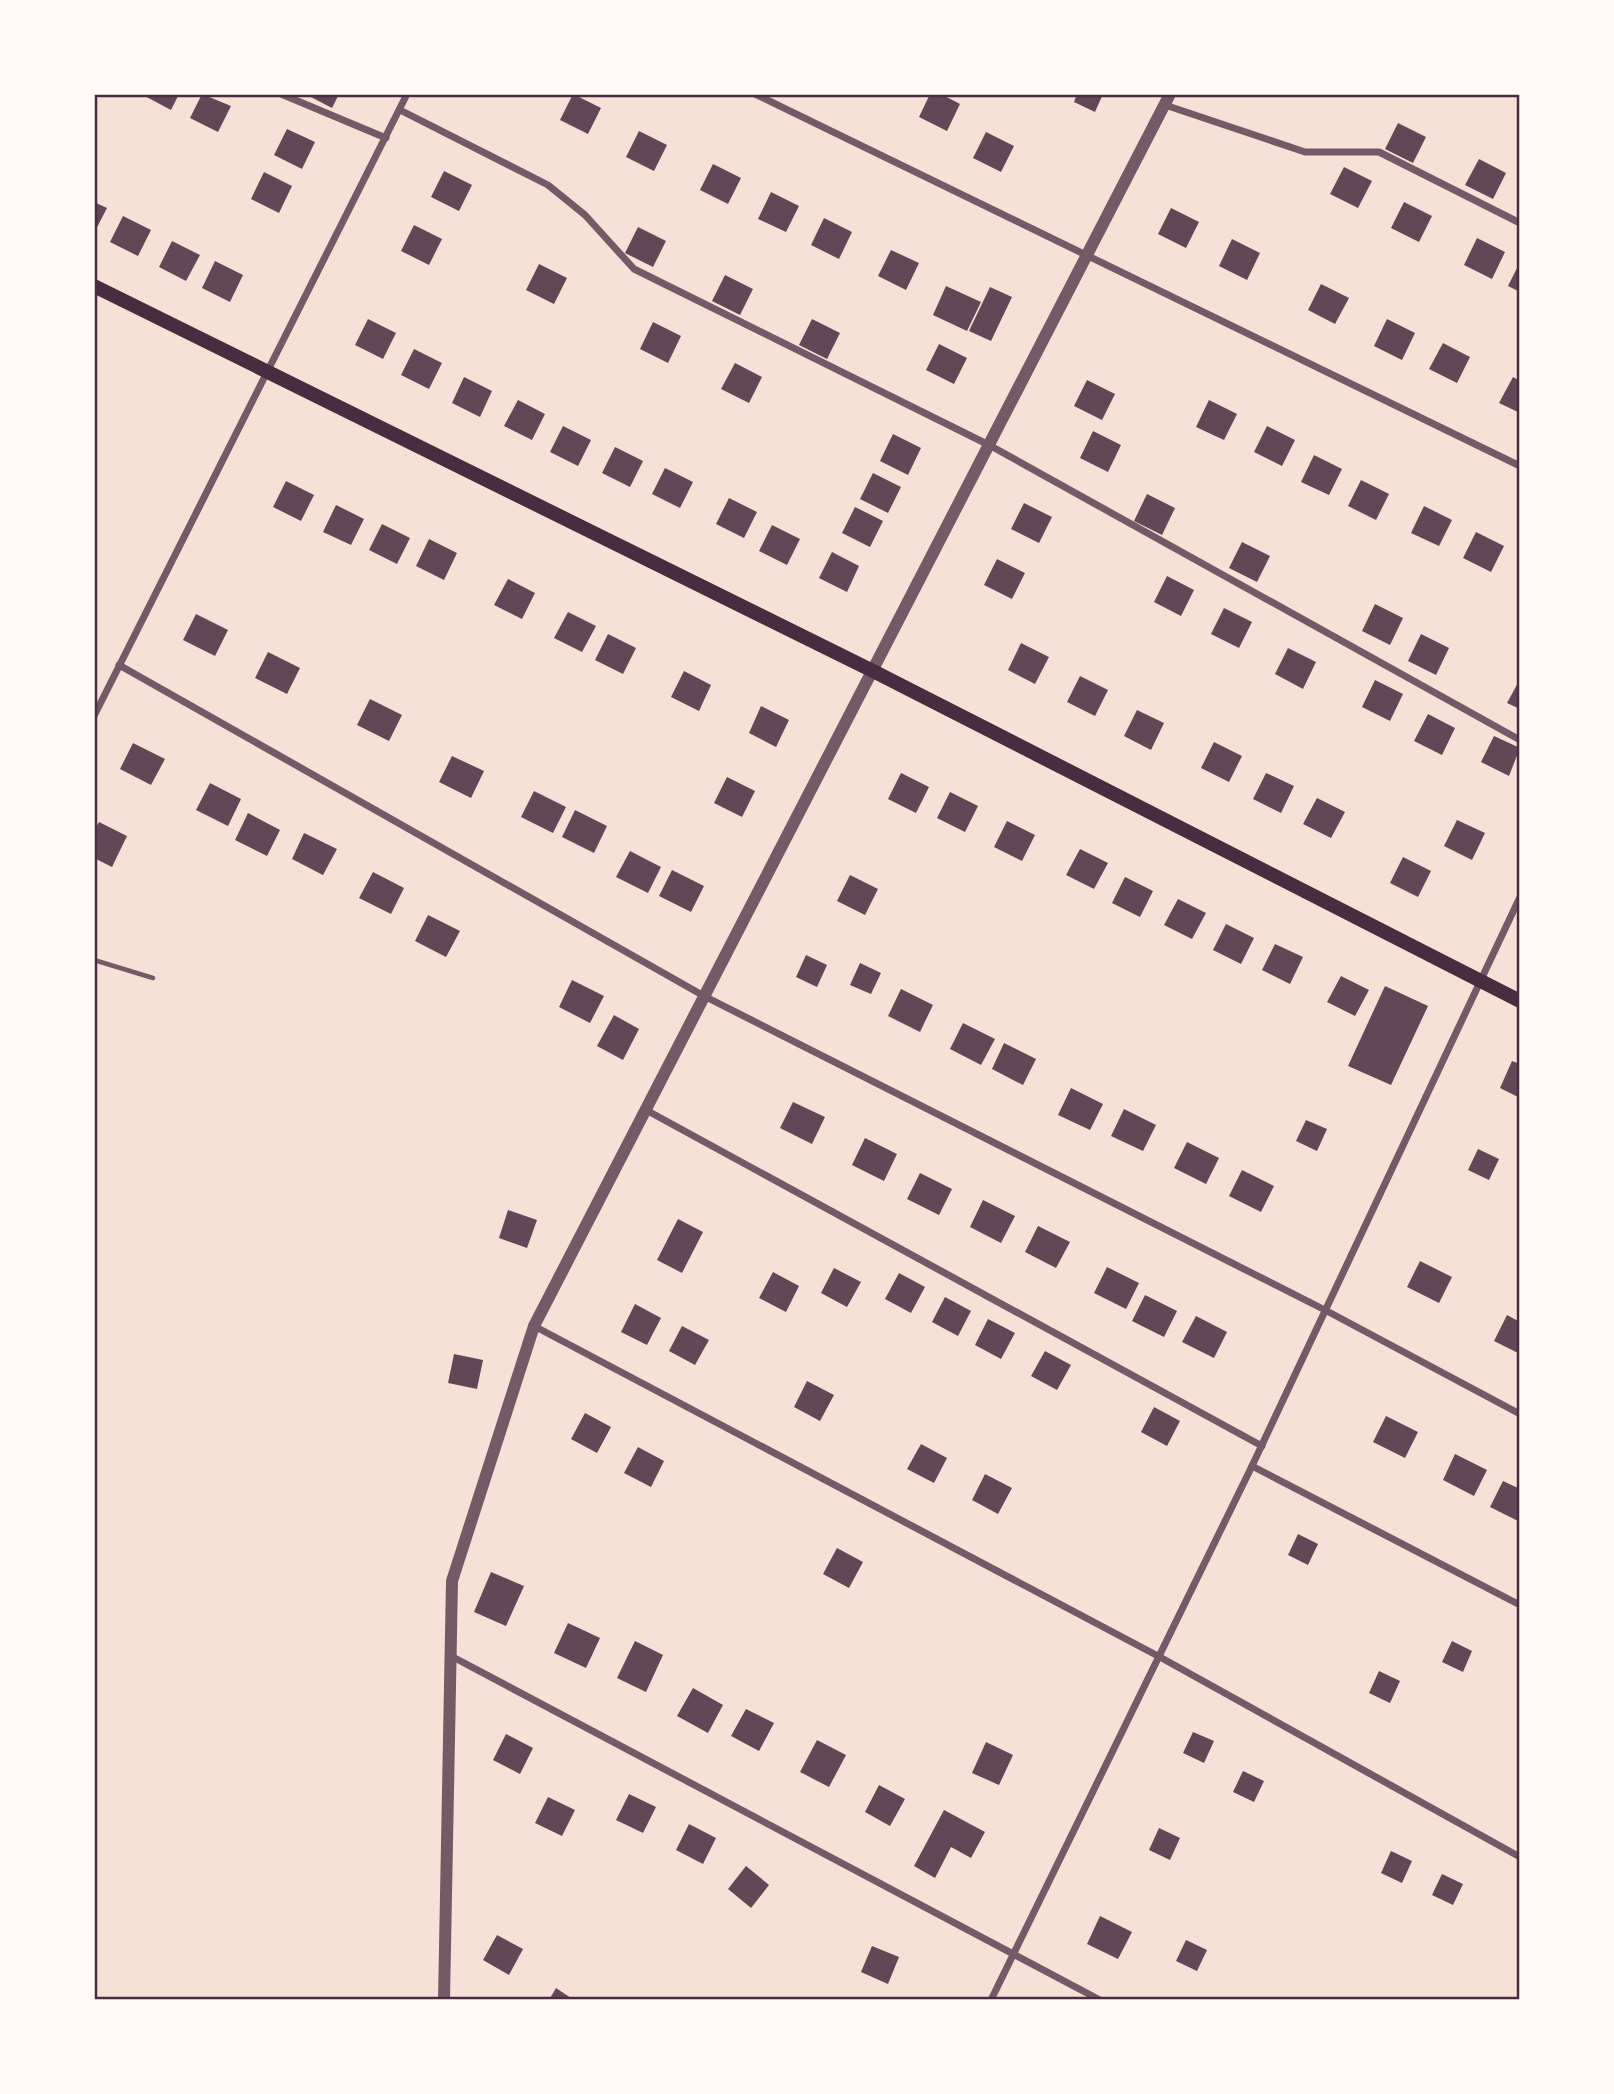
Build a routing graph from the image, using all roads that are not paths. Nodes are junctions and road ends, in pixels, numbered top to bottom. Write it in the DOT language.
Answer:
graph roads {
  1 [pos="281,94"];
  2 [pos="408,94"];
  3 [pos="755,94"];
  4 [pos="1168,100"];
  5 [pos="400,110"];
  6 [pos="386,138"];
  7 [pos="1520,223"];
  8 [pos="1085,256"];
  9 [pos="94,286"];
  10 [pos="268,370"];
  11 [pos="989,445"];
  12 [pos="1520,466"];
  13 [pos="119,665"];
  14 [pos="873,671"];
  15 [pos="94,716"];
  16 [pos="1520,740"];
  17 [pos="1520,897"];
  18 [pos="94,960"];
  19 [pos="152,978"];
  20 [pos="1480,980"];
  21 [pos="704,996"];
  22 [pos="1520,1000"];
  23 [pos="646,1110"];
  24 [pos="1325,1310"];
  25 [pos="534,1326"];
  26 [pos="1520,1415"];
  27 [pos="1262,1446"];
  28 [pos="1252,1466"];
  29 [pos="1520,1605"];
  30 [pos="452,1656"];
  31 [pos="1158,1656"];
  32 [pos="1520,1857"];
  33 [pos="1013,1953"];
  34 [pos="444,2000"];
  35 [pos="991,2000"];
  36 [pos="1100,2000"];
  1 -- 6 [label="street"];
  2 -- 5 [label="street"];
  3 -- 8 [label="street"];
  4 -- 7 [label="street"];
  4 -- 8 [label="street"];
  5 -- 6 [label="street"];
  5 -- 11 [label="street"];
  6 -- 10 [label="street"];
  8 -- 11 [label="street"];
  8 -- 12 [label="street"];
  9 -- 10 [label="main road"];
  10 -- 13 [label="street"];
  10 -- 14 [label="main road"];
  11 -- 14 [label="street"];
  11 -- 16 [label="street"];
  13 -- 15 [label="street"];
  13 -- 21 [label="street"];
  14 -- 20 [label="main road"];
  14 -- 21 [label="street"];
  17 -- 20 [label="street"];
  18 -- 19 [label="lane"];
  20 -- 22 [label="main road"];
  20 -- 24 [label="street"];
  21 -- 23 [label="street"];
  21 -- 24 [label="street"];
  23 -- 25 [label="street"];
  23 -- 27 [label="street"];
  24 -- 26 [label="street"];
  24 -- 27 [label="street"];
  25 -- 30 [label="street"];
  25 -- 31 [label="street"];
  27 -- 28 [label="street"];
  28 -- 29 [label="street"];
  28 -- 31 [label="street"];
  30 -- 33 [label="street"];
  30 -- 34 [label="street"];
  31 -- 32 [label="street"];
  31 -- 33 [label="street"];
  33 -- 35 [label="street"];
  33 -- 36 [label="street"];
}
